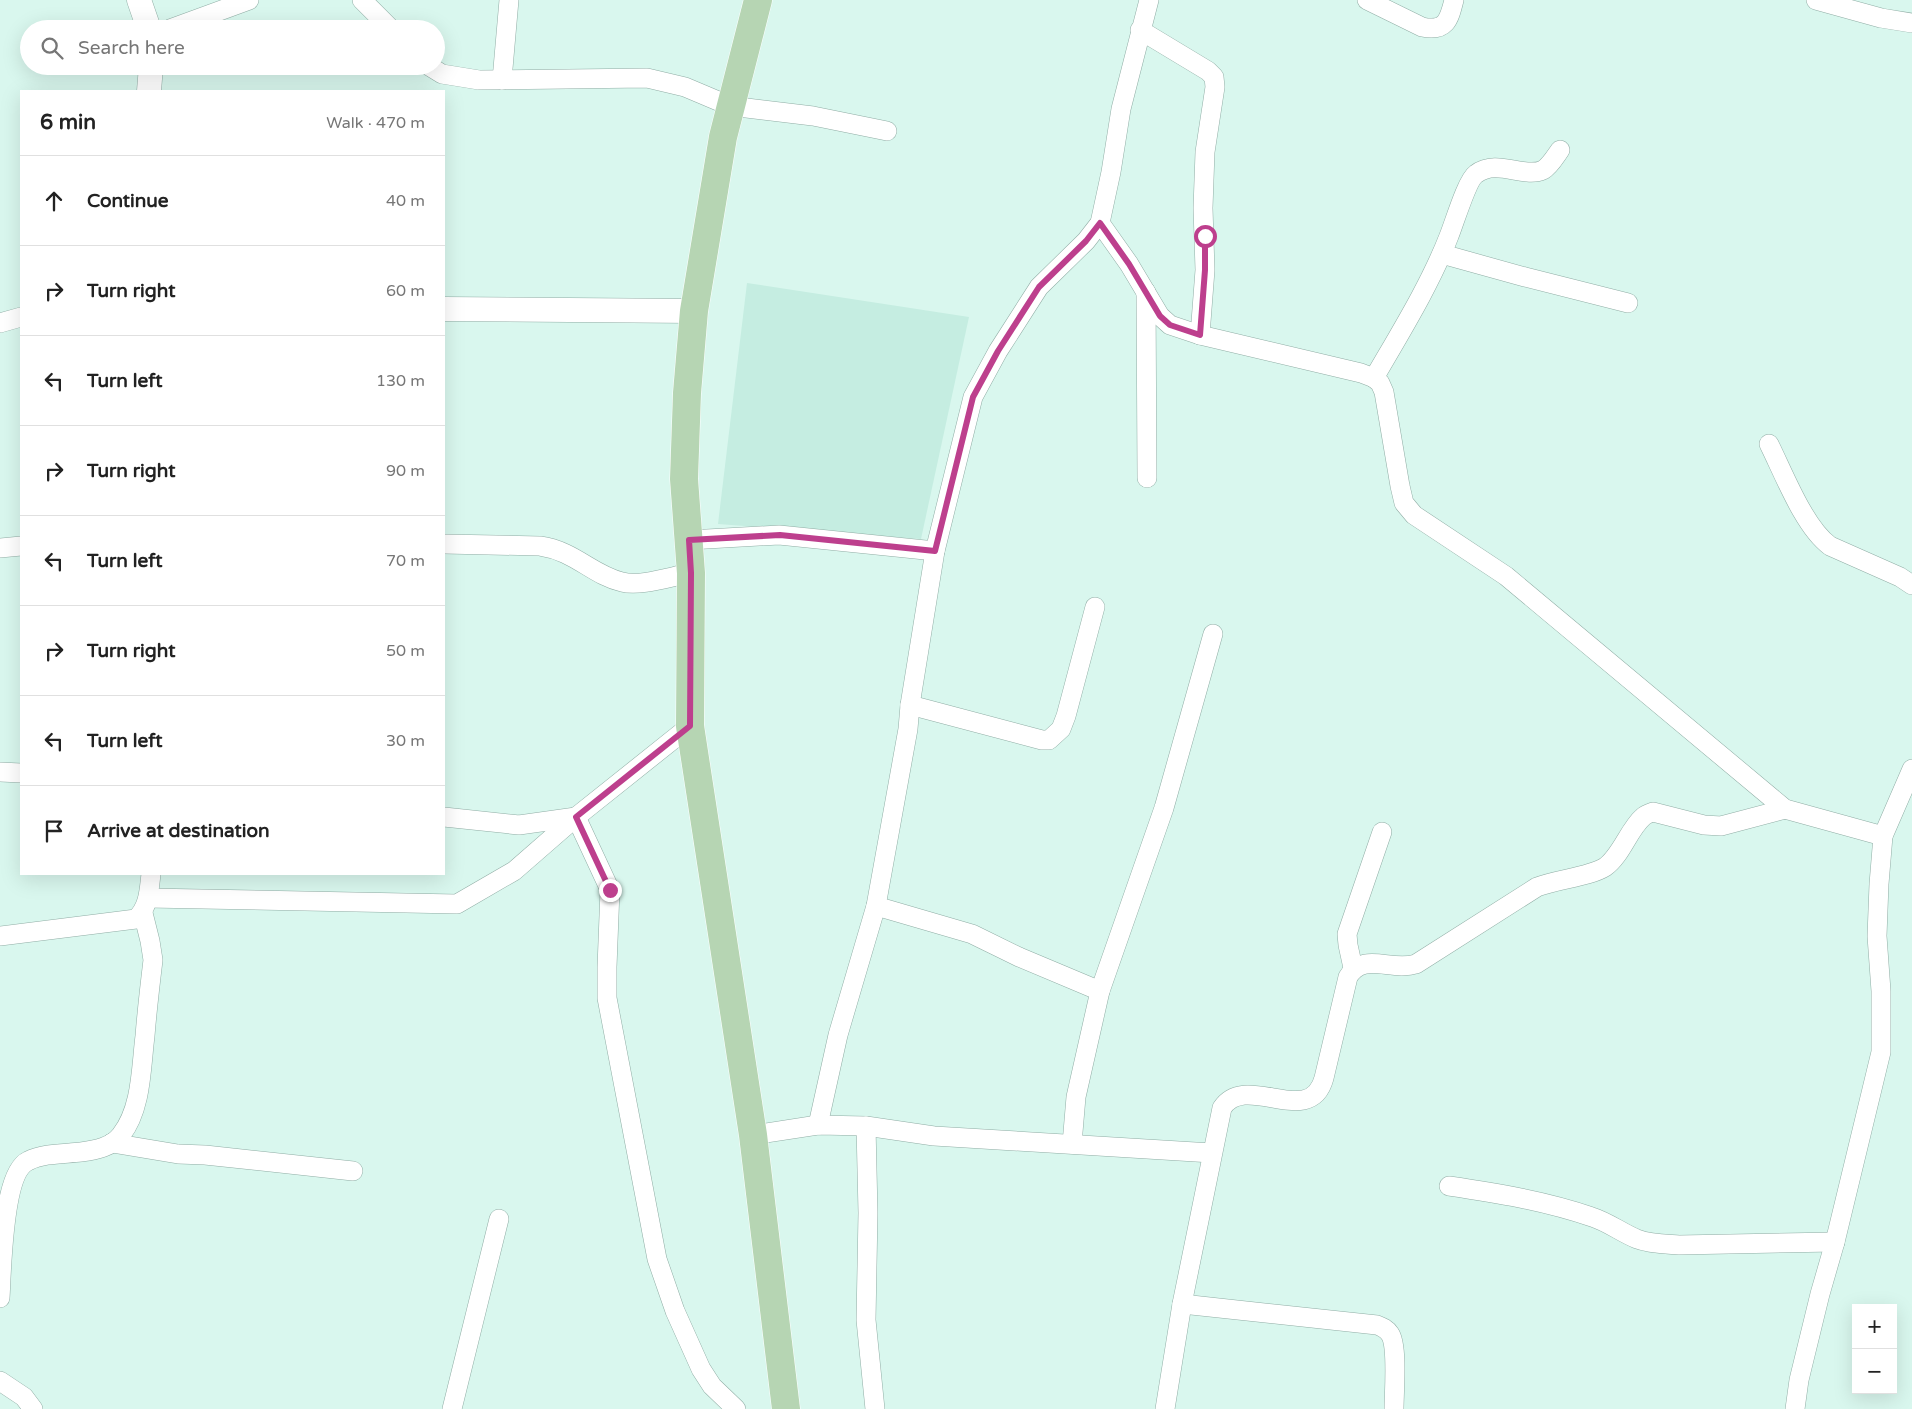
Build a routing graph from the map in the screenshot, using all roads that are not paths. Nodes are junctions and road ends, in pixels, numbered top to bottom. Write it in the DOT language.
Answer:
graph roads {
  1 [pos="139,0"];
  2 [pos="249,0"];
  3 [pos="362,0"];
  4 [pos="509,0"];
  5 [pos="758,0"];
  6 [pos="1149,0"];
  7 [pos="1367,0"];
  8 [pos="1454,0"];
  9 [pos="1816,0"];
  10 [pos="146,20"];
  11 [pos="195,20"];
  12 [pos="382,20"];
  13 [pos="1912,22"];
  14 [pos="1140,30"];
  15 [pos="151,75"];
  16 [pos="445,75"];
  17 [pos="502,80"];
  18 [pos="148,90"];
  19 [pos="730,106"];
  20 [pos="887,131"];
  21 [pos="1560,150"];
  22 [pos="1100,223"];
  23 [pos="1442,254"];
  24 [pos="1146,291"];
  25 [pos="1628,303"];
  26 [pos="445,309"];
  27 [pos="694,311"];
  28 [pos="20,317"];
  29 [pos="0,323"];
  30 [pos="1200,335"];
  31 [pos="1374,378"];
  32 [pos="1769,444"];
  33 [pos="1147,478"];
  34 [pos="689,540"];
  35 [pos="445,544"];
  36 [pos="20,546"];
  37 [pos="0,548"];
  38 [pos="935,551"];
  39 [pos="691,573"];
  40 [pos="1912,584"];
  41 [pos="1095,607"];
  42 [pos="1213,634"];
  43 [pos="910,705"];
  44 [pos="690,726"];
  45 [pos="1912,769"];
  46 [pos="0,772"];
  47 [pos="20,773"];
  48 [pos="1784,809"];
  49 [pos="445,817"];
  50 [pos="576,817"];
  51 [pos="1382,832"];
  52 [pos="1883,836"];
  53 [pos="151,875"];
  54 [pos="145,906"];
  55 [pos="876,906"];
  56 [pos="0,936"];
  57 [pos="1353,968"];
  58 [pos="1100,991"];
  59 [pos="818,1125"];
  60 [pos="866,1126"];
  61 [pos="753,1135"];
  62 [pos="112,1143"];
  63 [pos="1072,1144"];
  64 [pos="1212,1153"];
  65 [pos="352,1171"];
  66 [pos="1449,1186"];
  67 [pos="499,1219"];
  68 [pos="2,1237"];
  69 [pos="1835,1242"];
  70 [pos="0,1298"];
  71 [pos="1182,1304"];
  72 [pos="0,1381"];
  73 [pos="33,1409"];
  74 [pos="452,1409"];
  75 [pos="736,1409"];
  76 [pos="786,1409"];
  77 [pos="875,1409"];
  78 [pos="1165,1409"];
  79 [pos="1394,1409"];
  80 [pos="1795,1409"];
  1 -- 10 [label="street"];
  2 -- 11 [label="street"];
  3 -- 12 [label="street"];
  4 -- 17 [label="street"];
  5 -- 19 [label="main road"];
  6 -- 14 [label="street"];
  7 -- 8 [label="street"];
  9 -- 13 [label="street"];
  14 -- 22 [label="street"];
  14 -- 30 [label="street"];
  15 -- 18 [label="street"];
  16 -- 17 [label="street"];
  17 -- 19 [label="street"];
  19 -- 20 [label="street"];
  19 -- 27 [label="main road"];
  21 -- 23 [label="street"];
  22 -- 24 [label="street"];
  22 -- 38 [label="street"];
  23 -- 25 [label="street"];
  23 -- 31 [label="street"];
  24 -- 30 [label="street"];
  24 -- 33 [label="street"];
  26 -- 27 [label="street"];
  27 -- 34 [label="main road"];
  28 -- 29 [label="street"];
  30 -- 31 [label="street"];
  31 -- 48 [label="street"];
  32 -- 40 [label="street"];
  34 -- 38 [label="street"];
  34 -- 39 [label="main road"];
  35 -- 39 [label="street"];
  36 -- 37 [label="street"];
  38 -- 43 [label="street"];
  39 -- 44 [label="main road"];
  41 -- 43 [label="street"];
  42 -- 58 [label="street"];
  43 -- 55 [label="street"];
  44 -- 50 [label="street"];
  44 -- 61 [label="main road"];
  45 -- 52 [label="street"];
  46 -- 47 [label="street"];
  48 -- 52 [label="street"];
  48 -- 57 [label="street"];
  49 -- 50 [label="street"];
  50 -- 54 [label="street"];
  50 -- 75 [label="street"];
  51 -- 57 [label="street"];
  52 -- 69 [label="street"];
  53 -- 54 [label="street"];
  54 -- 56 [label="street"];
  54 -- 62 [label="street"];
  55 -- 58 [label="street"];
  55 -- 59 [label="street"];
  57 -- 64 [label="street"];
  58 -- 63 [label="street"];
  59 -- 60 [label="street"];
  59 -- 61 [label="street"];
  60 -- 63 [label="street"];
  60 -- 77 [label="street"];
  61 -- 76 [label="main road"];
  62 -- 65 [label="street"];
  62 -- 68 [label="street"];
  63 -- 64 [label="street"];
  64 -- 71 [label="street"];
  66 -- 69 [label="street"];
  67 -- 74 [label="street"];
  68 -- 70 [label="street"];
  69 -- 80 [label="street"];
  71 -- 78 [label="street"];
  71 -- 79 [label="street"];
  72 -- 73 [label="street"];
}
